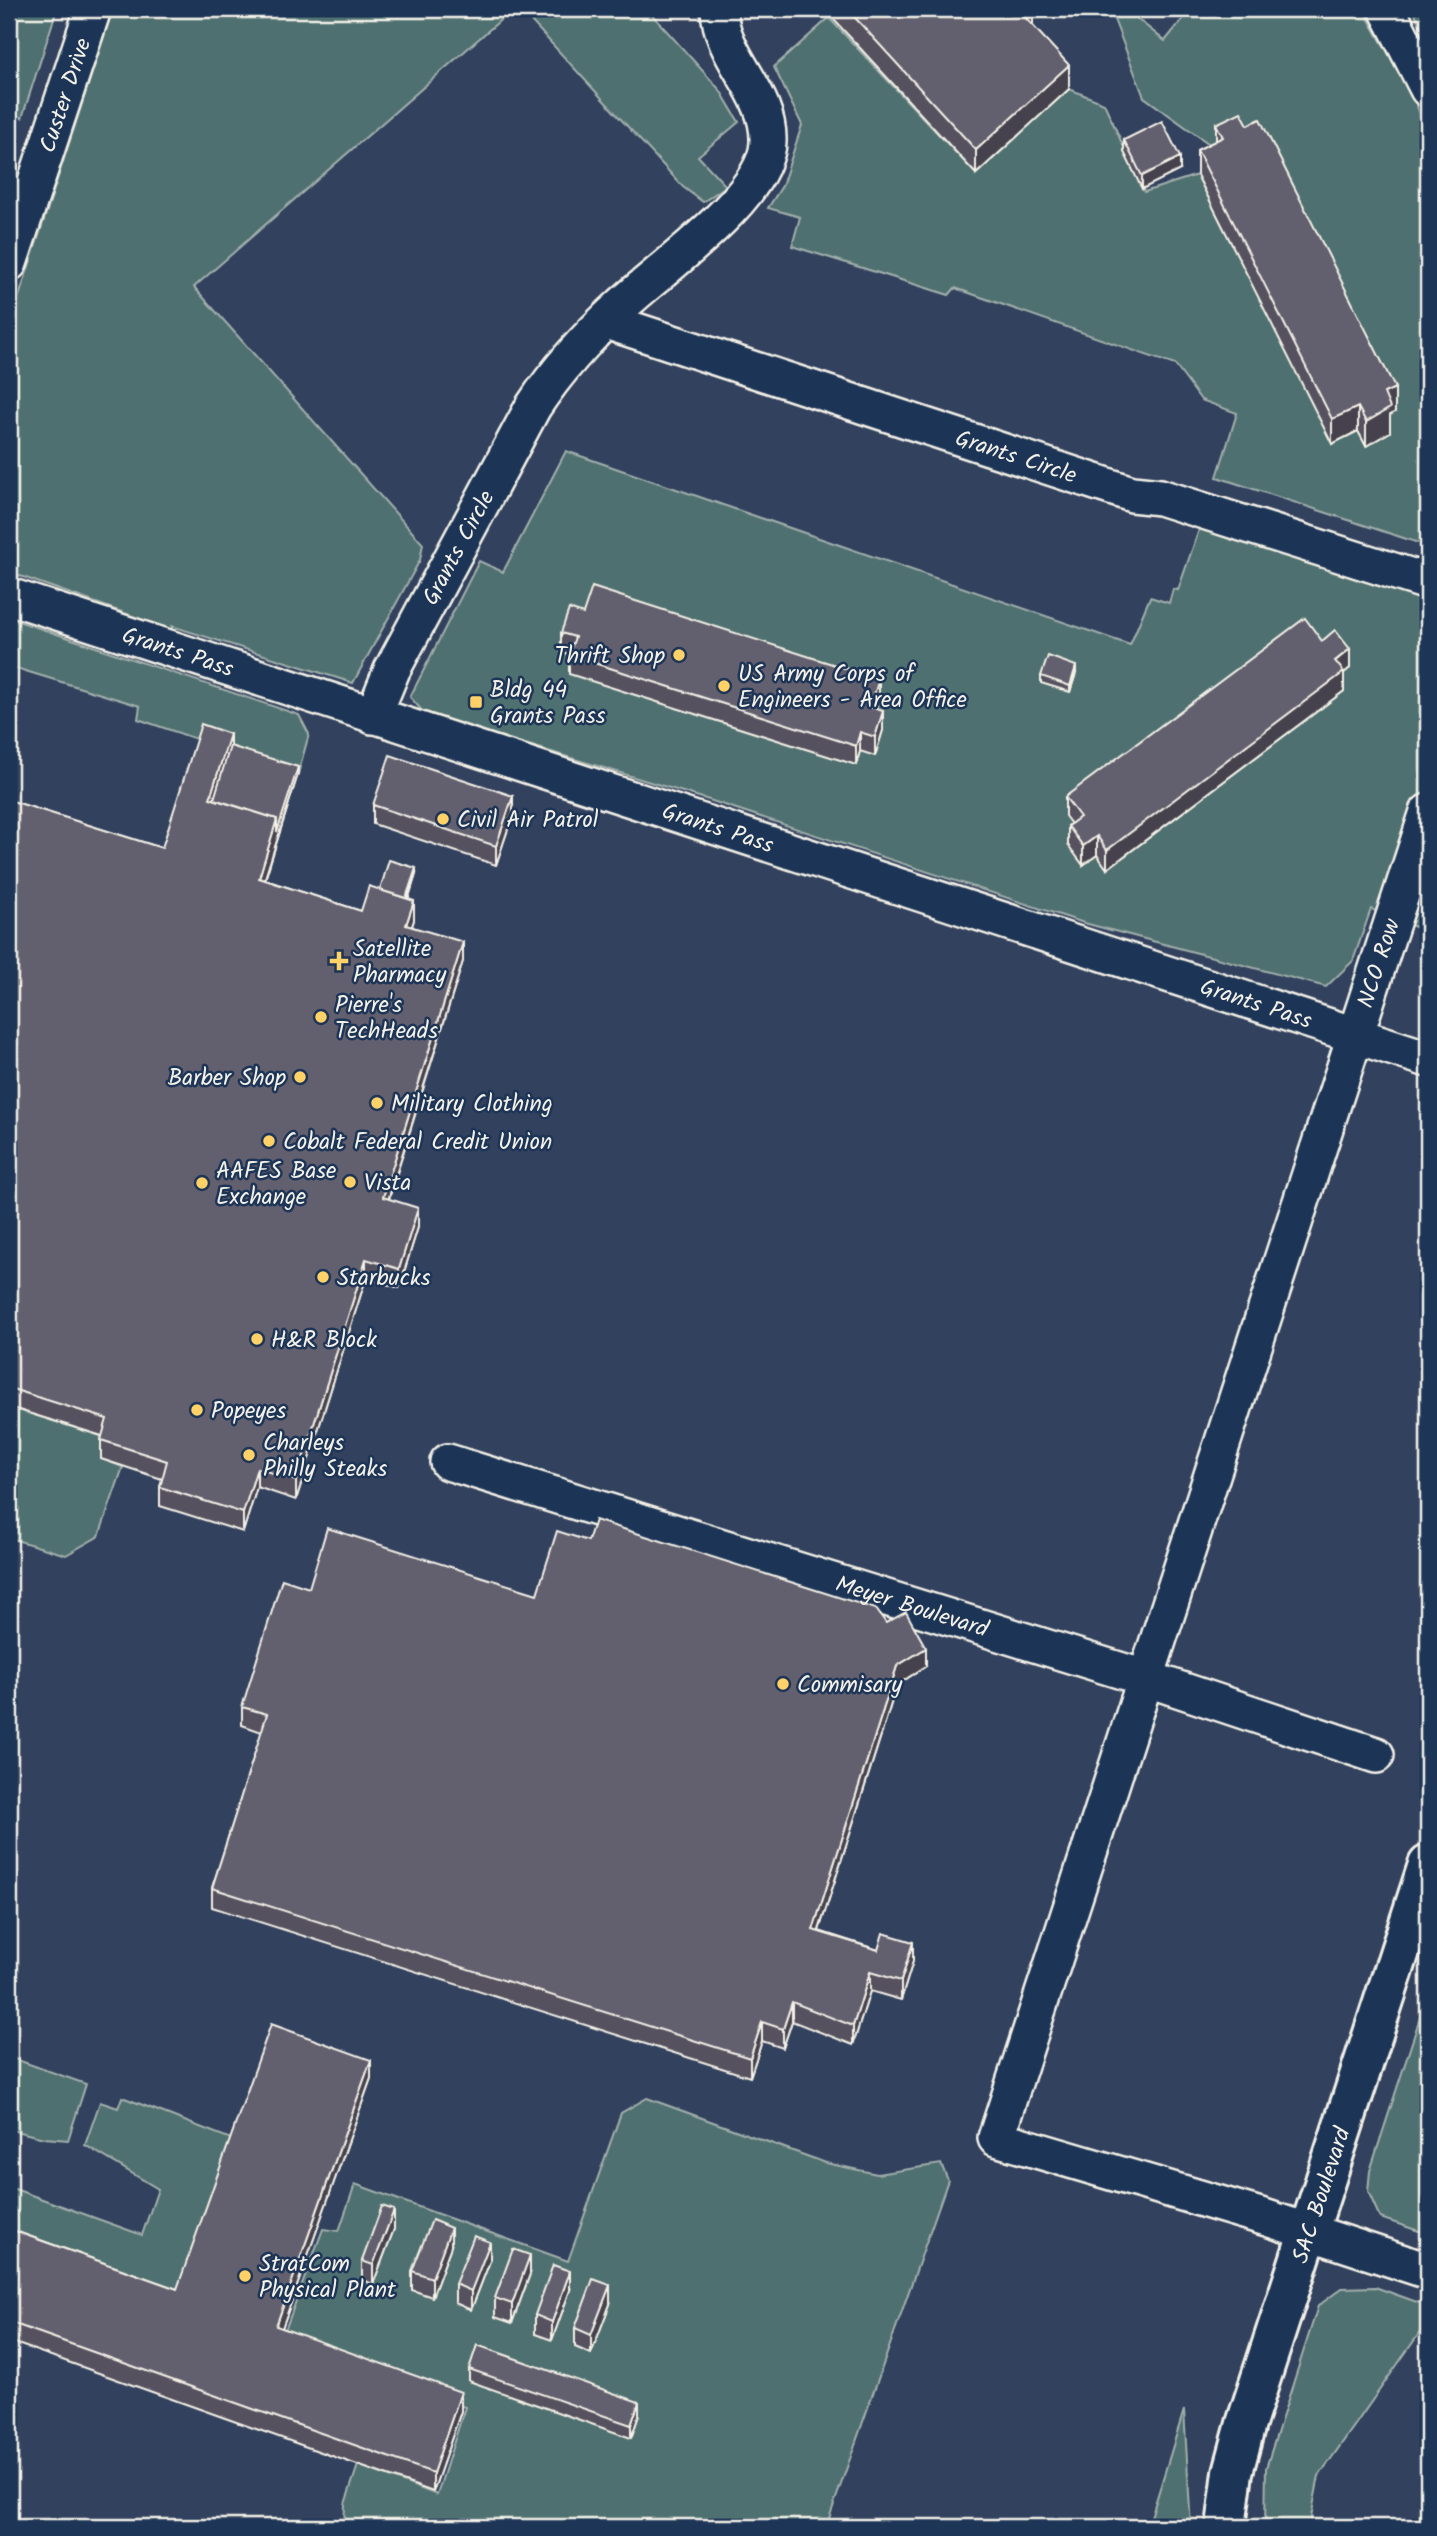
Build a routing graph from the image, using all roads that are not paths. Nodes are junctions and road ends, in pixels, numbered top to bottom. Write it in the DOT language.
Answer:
graph roads {
  1 [pos="93,9"];
  2 [pos="719,9"];
  3 [pos="1387,9"];
  4 [pos="1428,89"];
  5 [pos="9,262"];
  6 [pos="606,321"];
  7 [pos="1428,582"];
  8 [pos="9,596"];
  9 [pos="373,716"];
  10 [pos="1428,812"];
  11 [pos="1355,1035"];
  12 [pos="1428,1059"];
  13 [pos="448,1462"];
  14 [pos="1147,1679"];
  15 [pos="1377,1755"];
  16 [pos="1428,1865"];
  17 [pos="1307,2231"];
  18 [pos="1428,2271"];
  19 [pos="1226,2527"];
  1 -- 5 [label="street, Custer Drive"];
  2 -- 6 [label="street, Grants Circle"];
  3 -- 4 [label="street"];
  6 -- 7 [label="street, Grants Circle"];
  6 -- 9 [label="street, Grants Circle"];
  8 -- 9 [label="street, Grants Pass"];
  9 -- 11 [label="street, Grants Pass"];
  10 -- 11 [label="street, NCO Row"];
  11 -- 12 [label="street, Grants Pass"];
  11 -- 14 [label="street, NCO Row"];
  13 -- 14 [label="street, Meyer Boulevard"];
  14 -- 15 [label="street, Meyer Boulevard"];
  14 -- 17 [label="street, NCO Row"];
  16 -- 17 [label="street, SAC Boulevard"];
  17 -- 18 [label="street"];
  17 -- 19 [label="street, SAC Boulevard"];
}
